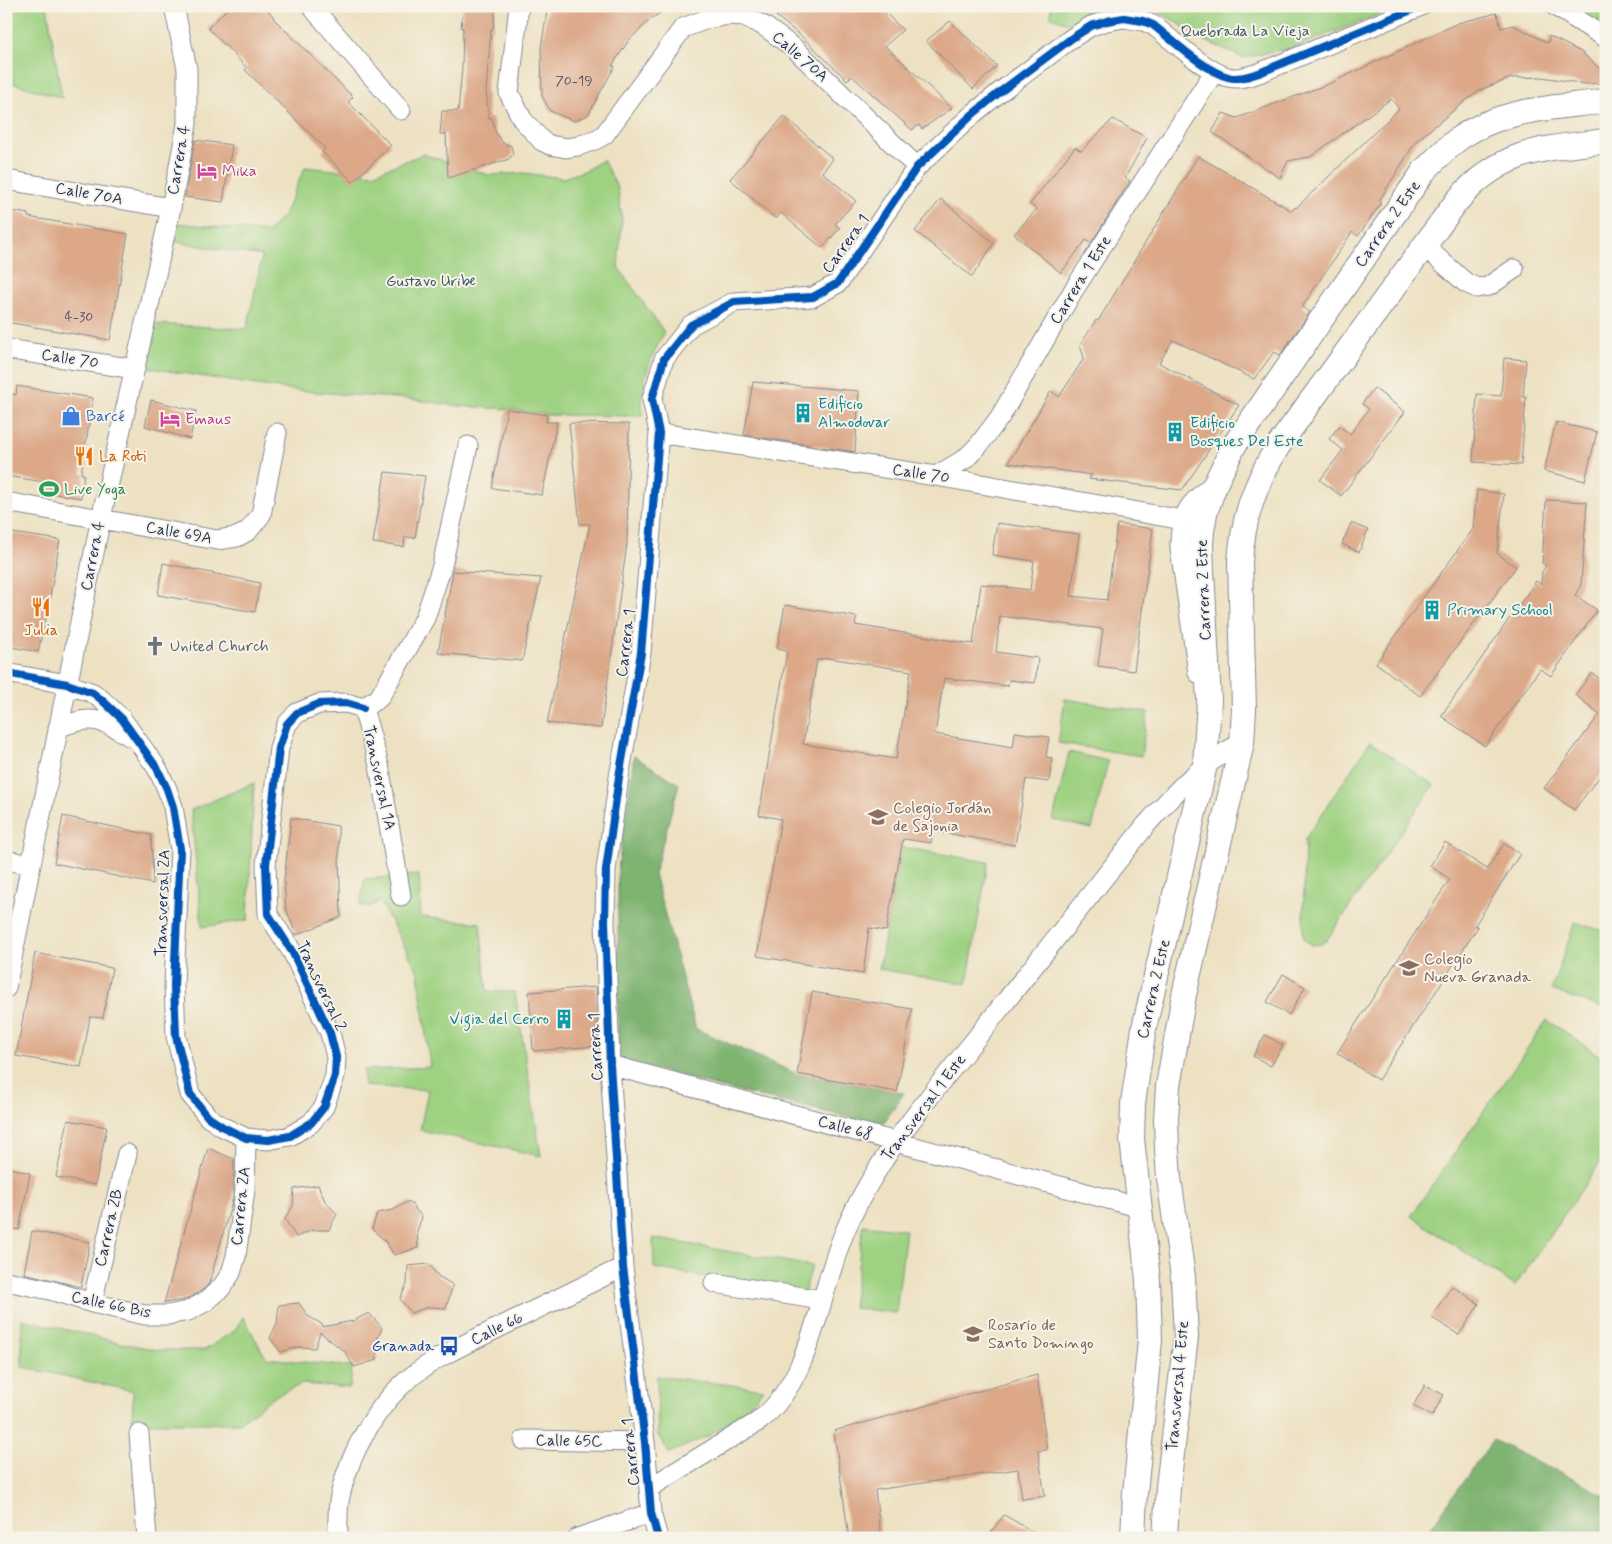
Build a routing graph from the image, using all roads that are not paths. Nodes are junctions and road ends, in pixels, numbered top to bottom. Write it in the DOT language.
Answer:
graph roads {
  1 [pos="174,6"];
  2 [pos="311,6"];
  3 [pos="519,6"];
  4 [pos="1421,6"];
  5 [pos="1555,6"];
  6 [pos="1606,38"];
  7 [pos="1221,75"];
  8 [pos="1606,101"];
  9 [pos="401,110"];
  10 [pos="1606,141"];
  11 [pos="917,167"];
  12 [pos="6,180"];
  13 [pos="171,208"];
  14 [pos="1424,246"];
  15 [pos="1514,269"];
  16 [pos="6,349"];
  17 [pos="135,369"];
  18 [pos="277,433"];
  19 [pos="659,433"];
  20 [pos="468,446"];
  21 [pos="936,476"];
  22 [pos="1216,482"];
  23 [pos="6,502"];
  24 [pos="101,518"];
  25 [pos="1183,520"];
  26 [pos="6,673"];
  27 [pos="68,684"];
  28 [pos="1209,700"];
  29 [pos="364,708"];
  30 [pos="58,728"];
  31 [pos="1242,743"];
  32 [pos="142,746"];
  33 [pos="1205,765"];
  34 [pos="6,860"];
  35 [pos="31,865"];
  36 [pos="401,896"];
  37 [pos="6,988"];
  38 [pos="610,1065"];
  39 [pos="246,1138"];
  40 [pos="896,1142"];
  41 [pos="127,1154"];
  42 [pos="1173,1205"];
  43 [pos="1138,1207"];
  44 [pos="623,1266"];
  45 [pos="231,1272"];
  46 [pos="6,1281"];
  47 [pos="714,1283"];
  48 [pos="822,1300"];
  49 [pos="92,1303"];
  50 [pos="139,1434"];
  51 [pos="524,1440"];
  52 [pos="645,1442"];
  53 [pos="649,1488"];
  54 [pos="651,1513"];
  55 [pos="147,1538"];
  56 [pos="338,1538"];
  57 [pos="578,1538"];
  58 [pos="658,1538"];
  59 [pos="1133,1538"];
  60 [pos="1165,1538"];
  1 -- 13 [label="street, Carrera 4"];
  2 -- 9 [label="street"];
  3 -- 11 [label="street, Calle 70A"];
  4 -- 7 [label="street"];
  5 -- 6 [label="street"];
  7 -- 11 [label="street, Carrera 1"];
  7 -- 21 [label="street, Carrera 1 Este"];
  8 -- 22 [label="main road, Carrera 2 Este"];
  10 -- 14 [label="main road, Carrera 2 Este"];
  11 -- 19 [label="street, Carrera 1"];
  12 -- 13 [label="street, Calle 70A"];
  13 -- 17 [label="street, Carrera 4"];
  14 -- 15 [label="street"];
  14 -- 31 [label="main road, Carrera 2 Este"];
  16 -- 17 [label="street, Calle 70"];
  17 -- 24 [label="street, Carrera 4"];
  18 -- 24 [label="street, Calle 69A"];
  19 -- 21 [label="street, Calle 70"];
  19 -- 38 [label="street, Carrera 1"];
  20 -- 29 [label="street, Transversal 1A"];
  21 -- 25 [label="street, Calle 70"];
  22 -- 25 [label="street"];
  22 -- 28 [label="main road, Carrera 2 Este"];
  23 -- 24 [label="street, Calle 69A"];
  24 -- 27 [label="street, Carrera 4"];
  25 -- 28 [label="street"];
  26 -- 27 [label="street, Transversal 2A"];
  27 -- 30 [label="street, Carrera 4"];
  27 -- 32 [label="street, Transversal 2A"];
  28 -- 33 [label="main road, Carrera 2 Este"];
  29 -- 36 [label="street, Transversal 1A"];
  29 -- 39 [label="street, Transversal 2"];
  30 -- 32 [label="street, Transversal 2A"];
  30 -- 35 [label="street, Carrera 4"];
  31 -- 33 [label="street, Transversal 1 Este"];
  31 -- 42 [label="main road, Carrera 2 Este"];
  32 -- 39 [label="street, Transversal 2A"];
  33 -- 40 [label="street, Transversal 1 Este"];
  33 -- 43 [label="main road, Carrera 2 Este"];
  34 -- 35 [label="street"];
  35 -- 37 [label="street, Carrera 4"];
  38 -- 40 [label="street, Calle 68"];
  38 -- 44 [label="street, Carrera 1"];
  39 -- 45 [label="street, Carrera 2A"];
  40 -- 43 [label="street, Calle 68"];
  40 -- 48 [label="street, Transversal 1 Este"];
  41 -- 49 [label="street, Carrera 2B"];
  42 -- 60 [label="main road, Transversal 4 Este"];
  43 -- 59 [label="main road, Transversal 4 Este"];
  44 -- 52 [label="street, Carrera 1"];
  44 -- 56 [label="street, Calle 66"];
  45 -- 49 [label="street, Calle 66 Bis"];
  46 -- 49 [label="street, Calle 66 Bis"];
  47 -- 48 [label="street"];
  48 -- 53 [label="street, Transversal 1 Este"];
  50 -- 55 [label="street"];
  51 -- 52 [label="street, Calle 65C"];
  52 -- 53 [label="street, Carrera 1"];
  53 -- 54 [label="street, Carrera 1"];
  54 -- 57 [label="street"];
  54 -- 58 [label="street, Carrera 1"];
}
